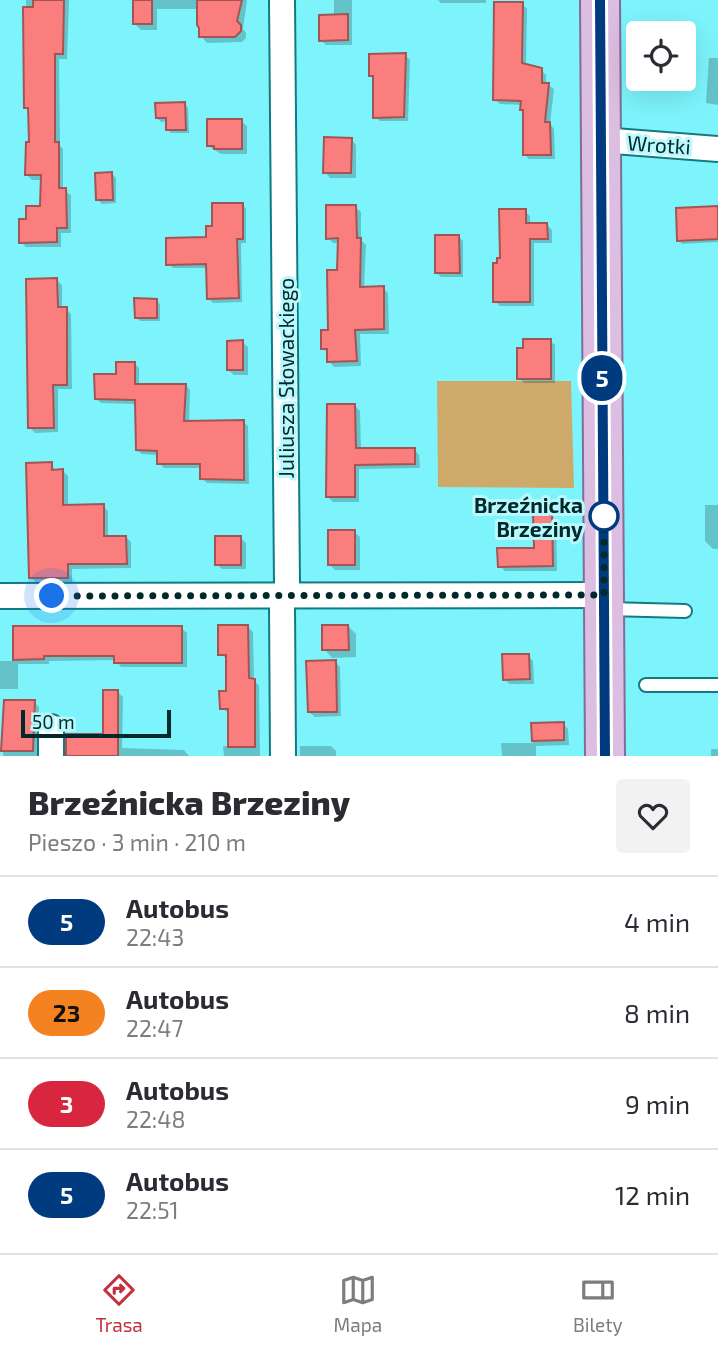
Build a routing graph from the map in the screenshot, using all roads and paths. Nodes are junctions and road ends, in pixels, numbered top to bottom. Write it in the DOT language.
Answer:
graph roads {
  1 [pos="282,0"];
  2 [pos="600,0"];
  3 [pos="601,140"];
  4 [pos="718,149"];
  5 [pos="0,596"];
  6 [pos="284,597"];
  7 [pos="604,602"];
  8 [pos="685,611"];
  9 [pos="646,685"];
  10 [pos="718,685"];
  11 [pos="51,727"];
  12 [pos="51,756"];
  13 [pos="283,756"];
  14 [pos="605,756"];
  1 -- 6 [label="street, Juliusza Słowackiego"];
  2 -- 3 [label="main road"];
  3 -- 4 [label="street, Wrotki"];
  3 -- 7 [label="main road"];
  5 -- 6 [label="street"];
  6 -- 7 [label="street"];
  6 -- 13 [label="street, Juliusza Słowackiego"];
  7 -- 8 [label="lane"];
  7 -- 14 [label="main road"];
  9 -- 10 [label="lane"];
  11 -- 12 [label="street"];
}
